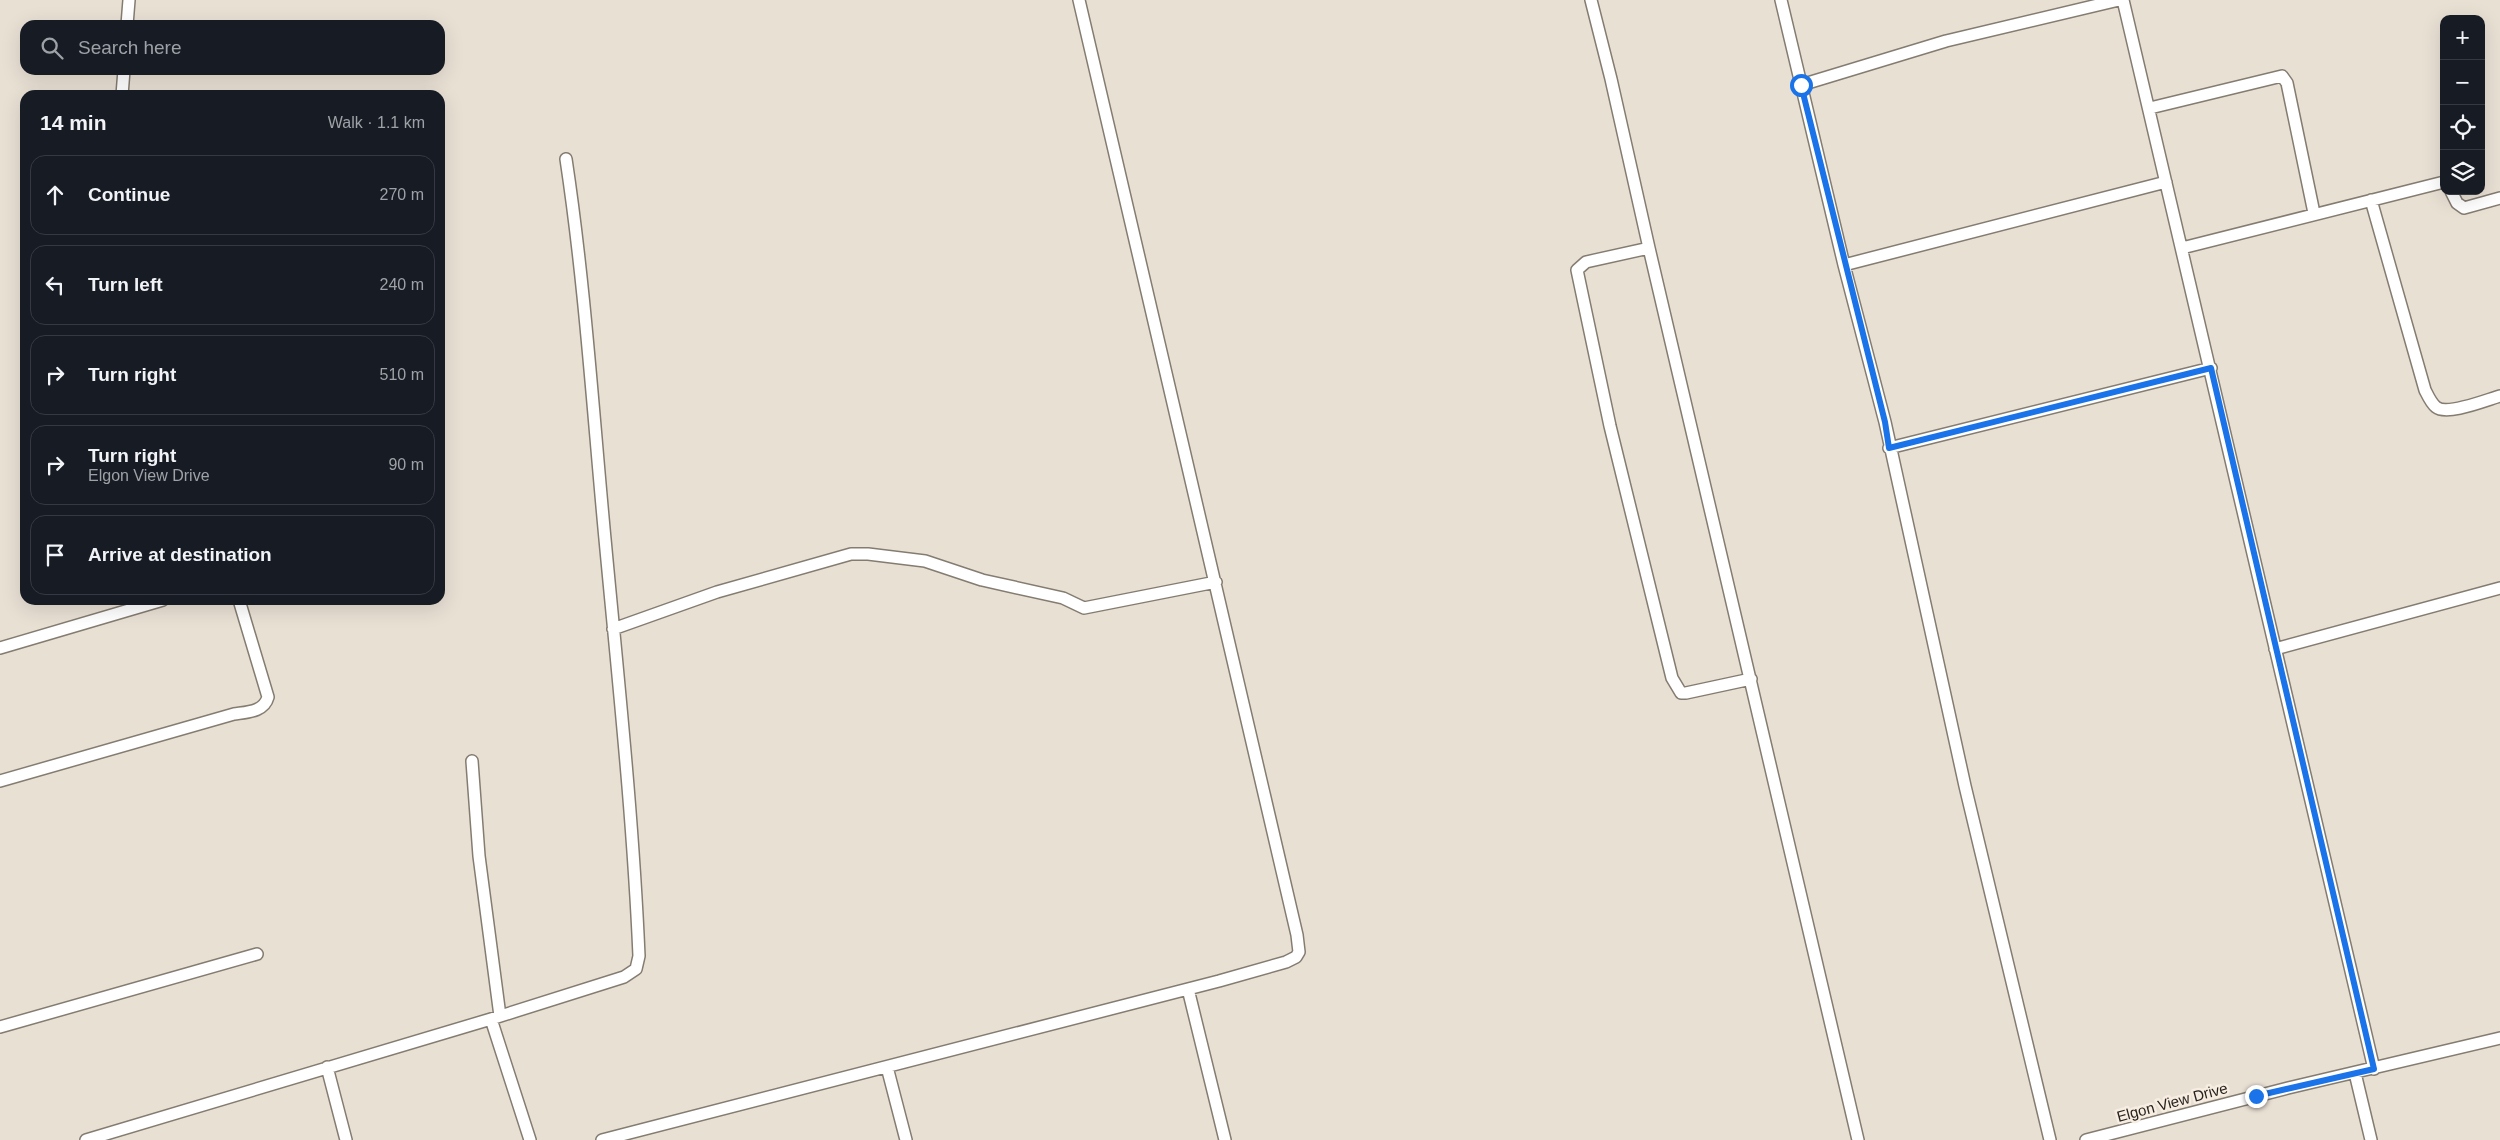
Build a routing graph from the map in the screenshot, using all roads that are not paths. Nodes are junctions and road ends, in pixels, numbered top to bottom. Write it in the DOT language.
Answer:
graph roads {
  1 [pos="129,0"];
  2 [pos="1079,0"];
  3 [pos="1591,0"];
  4 [pos="1781,0"];
  5 [pos="2119,0"];
  6 [pos="2123,0"];
  7 [pos="127,20"];
  8 [pos="124,75"];
  9 [pos="1801,85"];
  10 [pos="122,90"];
  11 [pos="2150,108"];
  12 [pos="566,159"];
  13 [pos="2166,182"];
  14 [pos="2440,183"];
  15 [pos="2453,195"];
  16 [pos="2500,198"];
  17 [pos="2371,200"];
  18 [pos="2314,213"];
  19 [pos="1649,248"];
  20 [pos="2182,248"];
  21 [pos="1844,265"];
  22 [pos="2211,368"];
  23 [pos="2500,396"];
  24 [pos="1889,448"];
  25 [pos="1216,582"];
  26 [pos="2500,588"];
  27 [pos="145,605"];
  28 [pos="240,605"];
  29 [pos="613,629"];
  30 [pos="0,648"];
  31 [pos="2275,649"];
  32 [pos="1751,679"];
  33 [pos="472,761"];
  34 [pos="0,780"];
  35 [pos="257,954"];
  36 [pos="1188,989"];
  37 [pos="496,1018"];
  38 [pos="0,1027"];
  39 [pos="2500,1038"];
  40 [pos="327,1067"];
  41 [pos="887,1067"];
  42 [pos="2374,1069"];
  43 [pos="2355,1074"];
  44 [pos="128,1134"];
  45 [pos="86,1140"];
  46 [pos="346,1140"];
  47 [pos="530,1140"];
  48 [pos="602,1140"];
  49 [pos="906,1140"];
  50 [pos="1225,1140"];
  51 [pos="1858,1140"];
  52 [pos="2050,1140"];
  53 [pos="2087,1140"];
  54 [pos="2371,1140"];
  1 -- 7 [label="street"];
  2 -- 25 [label="street"];
  3 -- 19 [label="street"];
  4 -- 9 [label="street"];
  5 -- 9 [label="street"];
  6 -- 11 [label="street"];
  8 -- 10 [label="street"];
  9 -- 21 [label="street"];
  11 -- 13 [label="street"];
  11 -- 18 [label="street"];
  12 -- 29 [label="street"];
  13 -- 20 [label="street"];
  13 -- 21 [label="street"];
  14 -- 17 [label="street"];
  15 -- 16 [label="street"];
  17 -- 18 [label="street"];
  17 -- 23 [label="street"];
  18 -- 20 [label="street"];
  19 -- 32 [label="street"];
  19 -- 32 [label="street"];
  20 -- 22 [label="street"];
  21 -- 24 [label="street"];
  22 -- 24 [label="street"];
  22 -- 31 [label="street"];
  24 -- 52 [label="street"];
  25 -- 29 [label="street"];
  25 -- 36 [label="street"];
  26 -- 31 [label="street"];
  27 -- 30 [label="street"];
  28 -- 34 [label="street"];
  29 -- 37 [label="street"];
  31 -- 42 [label="street"];
  32 -- 51 [label="street"];
  33 -- 37 [label="street"];
  35 -- 38 [label="street"];
  36 -- 41 [label="street"];
  36 -- 50 [label="street"];
  37 -- 40 [label="street"];
  37 -- 47 [label="street"];
  39 -- 42 [label="street, Elgon View Drive"];
  40 -- 44 [label="street"];
  40 -- 46 [label="street"];
  41 -- 48 [label="street"];
  41 -- 49 [label="street"];
  42 -- 43 [label="street, Elgon View Drive"];
  43 -- 53 [label="street, Elgon View Drive"];
  43 -- 54 [label="street"];
  44 -- 45 [label="street"];
}
